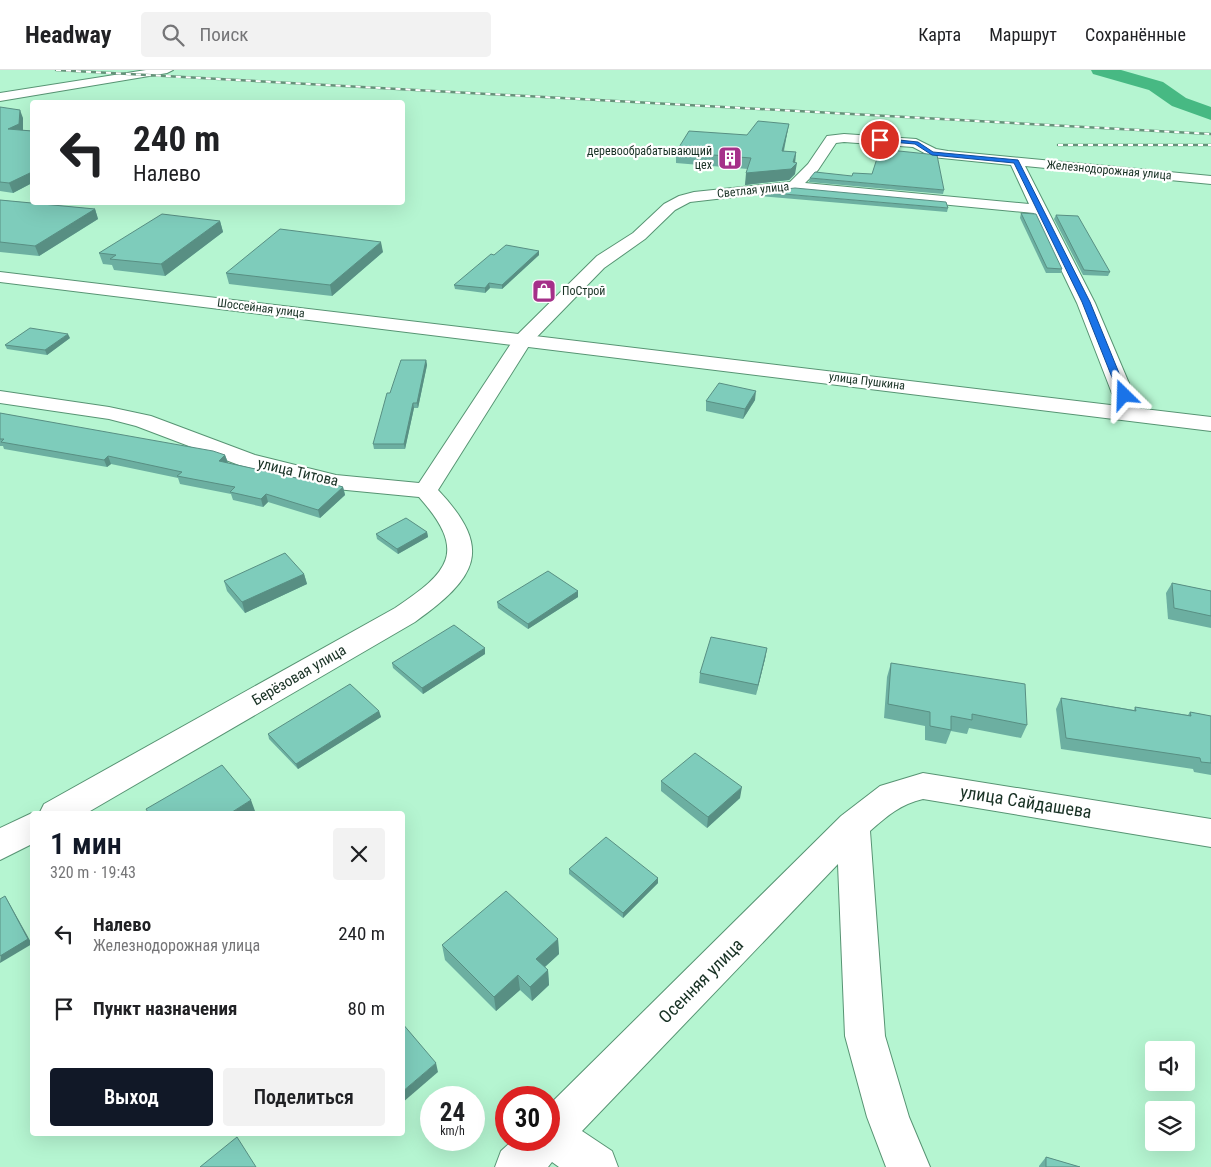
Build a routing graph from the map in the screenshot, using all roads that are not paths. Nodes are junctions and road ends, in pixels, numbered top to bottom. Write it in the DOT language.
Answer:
graph roads {
  1 [pos="167,70"];
  2 [pos="0,97"];
  3 [pos="1016,162"];
  4 [pos="1211,180"];
  5 [pos="794,186"];
  6 [pos="1038,209"];
  7 [pos="0,277"];
  8 [pos="523,340"];
  9 [pos="0,397"];
  10 [pos="1131,414"];
  11 [pos="1211,424"];
  12 [pos="426,490"];
  13 [pos="61,811"];
  14 [pos="853,826"];
  15 [pos="30,828"];
  16 [pos="1211,833"];
  17 [pos="0,845"];
  18 [pos="560,1124"];
  19 [pos="560,1142"];
  20 [pos="533,1151"];
  21 [pos="517,1167"];
  22 [pos="596,1167"];
  23 [pos="908,1167"];
  1 -- 2 [label="street"];
  3 -- 4 [label="street, Железнодорожная улица"];
  3 -- 5 [label="street, Железнодорожная улица"];
  3 -- 6 [label="street"];
  5 -- 6 [label="street, Светлая улица"];
  5 -- 8 [label="street, Светлая улица"];
  6 -- 10 [label="street"];
  7 -- 8 [label="street, Шоссейная улица"];
  8 -- 10 [label="street, улица Пушкина"];
  8 -- 12 [label="street"];
  9 -- 12 [label="street, улица Титова"];
  10 -- 11 [label="street, улица Пушкина"];
  12 -- 13 [label="street, Берёзовая улица"];
  14 -- 16 [label="street, улица Сайдашева"];
  14 -- 18 [label="street, Осенняя улица"];
  14 -- 23 [label="street"];
  15 -- 17 [label="street"];
  19 -- 22 [label="street"];
  20 -- 21 [label="street"];
}
